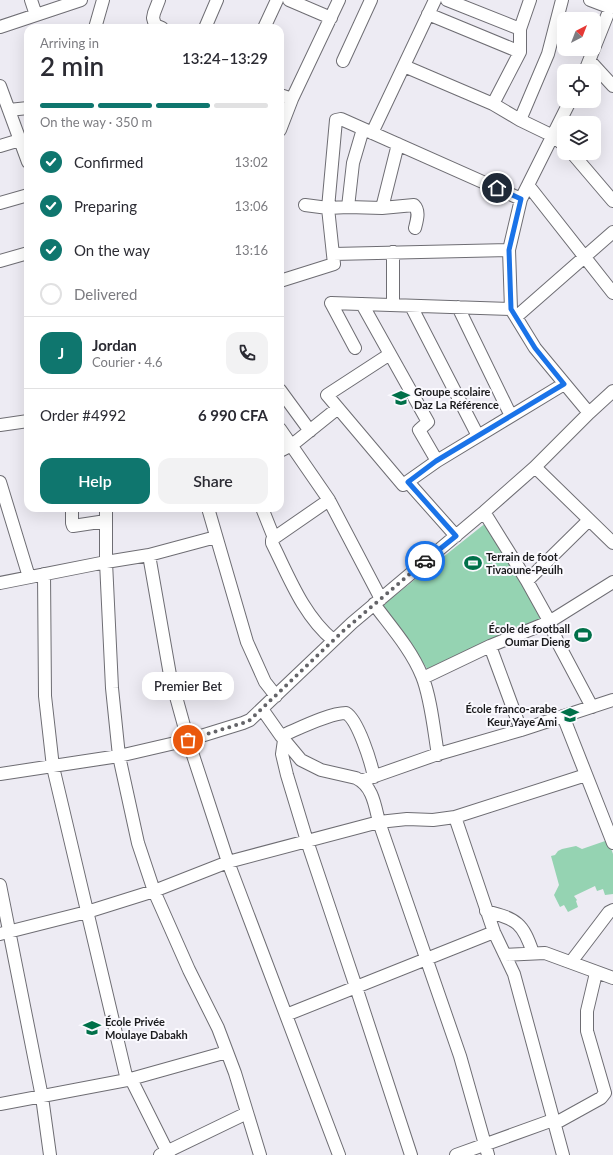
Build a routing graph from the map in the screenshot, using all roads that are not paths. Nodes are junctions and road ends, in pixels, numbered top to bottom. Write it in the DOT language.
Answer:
graph roads {
  1 [pos="31,0"];
  2 [pos="81,0"];
  3 [pos="103,0"];
  4 [pos="159,0"];
  5 [pos="217,0"];
  6 [pos="277,0"];
  7 [pos="289,0"];
  8 [pos="339,0"];
  9 [pos="371,0"];
  10 [pos="435,0"];
  11 [pos="447,0"];
  12 [pos="530,0"];
  13 [pos="562,0"];
  14 [pos="590,0"];
  15 [pos="612,5"];
  16 [pos="428,14"];
  17 [pos="36,15"];
  18 [pos="331,18"];
  19 [pos="96,24"];
  20 [pos="155,24"];
  21 [pos="207,24"];
  22 [pos="266,24"];
  23 [pos="0,27"];
  24 [pos="520,29"];
  25 [pos="520,52"];
  26 [pos="343,61"];
  27 [pos="588,64"];
  28 [pos="404,66"];
  29 [pos="601,77"];
  30 [pos="0,86"];
  31 [pos="613,86"];
  32 [pos="284,97"];
  33 [pos="292,100"];
  34 [pos="493,104"];
  35 [pos="24,108"];
  36 [pos="567,108"];
  37 [pos="9,110"];
  38 [pos="284,120"];
  39 [pos="520,120"];
  40 [pos="368,131"];
  41 [pos="553,136"];
  42 [pos="557,139"];
  43 [pos="20,140"];
  44 [pos="398,144"];
  45 [pos="0,146"];
  46 [pos="24,151"];
  47 [pos="578,160"];
  48 [pos="528,185"];
  49 [pos="24,196"];
  50 [pos="521,199"];
  51 [pos="613,201"];
  52 [pos="0,204"];
  53 [pos="305,205"];
  54 [pos="348,207"];
  55 [pos="328,208"];
  56 [pos="382,208"];
  57 [pos="415,228"];
  58 [pos="613,232"];
  59 [pos="509,250"];
  60 [pos="393,252"];
  61 [pos="24,254"];
  62 [pos="333,254"];
  63 [pos="584,257"];
  64 [pos="0,261"];
  65 [pos="284,280"];
  66 [pos="613,293"];
  67 [pos="362,304"];
  68 [pos="393,305"];
  69 [pos="410,306"];
  70 [pos="458,307"];
  71 [pos="514,313"];
  72 [pos="356,348"];
  73 [pos="390,354"];
  74 [pos="564,384"];
  75 [pos="613,391"];
  76 [pos="284,395"];
  77 [pos="338,408"];
  78 [pos="589,413"];
  79 [pos="511,416"];
  80 [pos="24,422"];
  81 [pos="0,425"];
  82 [pos="310,431"];
  83 [pos="284,434"];
  84 [pos="478,436"];
  85 [pos="292,445"];
  86 [pos="284,448"];
  87 [pos="436,461"];
  88 [pos="535,467"];
  89 [pos="0,482"];
  90 [pos="408,482"];
  91 [pos="329,500"];
  92 [pos="72,512"];
  93 [pos="106,512"];
  94 [pos="209,512"];
  95 [pos="264,512"];
  96 [pos="484,512"];
  97 [pos="589,520"];
  98 [pos="106,521"];
  99 [pos="456,536"];
  100 [pos="216,537"];
  101 [pos="274,538"];
  102 [pos="613,543"];
  103 [pos="149,555"];
  104 [pos="106,562"];
  105 [pos="44,574"];
  106 [pos="29,576"];
  107 [pos="527,581"];
  108 [pos="613,582"];
  109 [pos="0,583"];
  110 [pos="377,601"];
  111 [pos="549,622"];
  112 [pos="333,640"];
  113 [pos="490,646"];
  114 [pos="423,678"];
  115 [pos="276,696"];
  116 [pos="613,700"];
  117 [pos="592,707"];
  118 [pos="262,709"];
  119 [pos="563,716"];
  120 [pos="521,730"];
  121 [pos="283,738"];
  122 [pos="188,740"];
  123 [pos="438,755"];
  124 [pos="119,756"];
  125 [pos="53,767"];
  126 [pos="0,774"];
  127 [pos="586,775"];
  128 [pos="374,777"];
  129 [pos="361,781"];
  130 [pos="455,817"];
  131 [pos="379,822"];
  132 [pos="307,841"];
  133 [pos="613,843"];
  134 [pos="228,862"];
  135 [pos="0,885"];
  136 [pos="154,891"];
  137 [pos="613,910"];
  138 [pos="486,911"];
  139 [pos="87,912"];
  140 [pos="494,932"];
  141 [pos="5,933"];
  142 [pos="533,953"];
  143 [pos="505,955"];
  144 [pos="426,959"];
  145 [pos="571,962"];
  146 [pos="596,973"];
  147 [pos="613,978"];
  148 [pos="356,987"];
  149 [pos="286,1014"];
  150 [pos="227,1052"];
  151 [pos="129,1080"];
  152 [pos="607,1086"];
  153 [pos="42,1097"];
  154 [pos="0,1104"];
  155 [pos="247,1113"];
  156 [pos="553,1122"];
  157 [pos="487,1150"];
  158 [pos="50,1153"];
  159 [pos="165,1154"];
  160 [pos="38,1155"];
  161 [pos="260,1155"];
  162 [pos="338,1155"];
  163 [pos="411,1155"];
  164 [pos="456,1155"];
  165 [pos="563,1155"];
  1 -- 17 [label="street"];
  2 -- 17 [label="street"];
  3 -- 19 [label="street"];
  4 -- 20 [label="street"];
  5 -- 21 [label="street"];
  6 -- 22 [label="street"];
  7 -- 18 [label="street"];
  8 -- 18 [label="street"];
  9 -- 26 [label="street"];
  10 -- 16 [label="street"];
  11 -- 24 [label="street"];
  12 -- 24 [label="street"];
  13 -- 39 [label="street"];
  14 -- 15 [label="street"];
  15 -- 27 [label="street"];
  16 -- 25 [label="street"];
  16 -- 28 [label="street"];
  17 -- 23 [label="street"];
  18 -- 33 [label="street"];
  24 -- 25 [label="street"];
  25 -- 34 [label="street"];
  28 -- 34 [label="street"];
  28 -- 40 [label="street"];
  29 -- 31 [label="street"];
  30 -- 37 [label="street"];
  32 -- 33 [label="street"];
  33 -- 38 [label="street"];
  34 -- 39 [label="street"];
  35 -- 37 [label="street"];
  36 -- 41 [label="street"];
  37 -- 43 [label="street"];
  39 -- 41 [label="street"];
  40 -- 44 [label="street"];
  40 -- 54 [label="street"];
  40 -- 55 [label="street"];
  41 -- 42 [label="street"];
  41 -- 48 [label="street"];
  43 -- 45 [label="street"];
  43 -- 46 [label="street"];
  44 -- 50 [label="street"];
  44 -- 56 [label="street"];
  47 -- 51 [label="street"];
  48 -- 50 [label="street"];
  48 -- 63 [label="street"];
  49 -- 52 [label="street"];
  50 -- 59 [label="street"];
  53 -- 55 [label="street"];
  54 -- 55 [label="street"];
  54 -- 56 [label="street"];
  55 -- 62 [label="street"];
  56 -- 57 [label="street"];
  58 -- 63 [label="street"];
  59 -- 60 [label="street"];
  59 -- 71 [label="street"];
  60 -- 62 [label="street"];
  60 -- 68 [label="street"];
  61 -- 64 [label="street"];
  62 -- 65 [label="street"];
  63 -- 66 [label="street"];
  63 -- 71 [label="street"];
  67 -- 68 [label="street"];
  67 -- 72 [label="street"];
  67 -- 73 [label="street"];
  68 -- 69 [label="street"];
  69 -- 70 [label="street"];
  69 -- 84 [label="street"];
  70 -- 71 [label="street"];
  70 -- 79 [label="street"];
  71 -- 74 [label="street"];
  73 -- 77 [label="street"];
  73 -- 87 [label="street"];
  74 -- 78 [label="street"];
  74 -- 79 [label="street"];
  75 -- 78 [label="street"];
  76 -- 82 [label="street"];
  77 -- 82 [label="street"];
  77 -- 90 [label="street"];
  78 -- 88 [label="street"];
  79 -- 84 [label="street"];
  80 -- 81 [label="street"];
  82 -- 85 [label="street"];
  83 -- 85 [label="street"];
  84 -- 87 [label="street"];
  85 -- 86 [label="street"];
  85 -- 91 [label="street"];
  87 -- 90 [label="street"];
  88 -- 96 [label="street"];
  88 -- 97 [label="street"];
  89 -- 106 [label="street"];
  90 -- 99 [label="street"];
  91 -- 101 [label="street"];
  91 -- 110 [label="street"];
  92 -- 98 [label="street"];
  93 -- 98 [label="street"];
  94 -- 100 [label="street"];
  95 -- 101 [label="street"];
  96 -- 99 [label="street"];
  96 -- 107 [label="street"];
  97 -- 102 [label="street"];
  97 -- 107 [label="street"];
  98 -- 104 [label="street"];
  99 -- 110 [label="street"];
  100 -- 103 [label="street"];
  100 -- 115 [label="street"];
  101 -- 112 [label="street"];
  103 -- 104 [label="street"];
  103 -- 122 [label="street"];
  104 -- 105 [label="street"];
  104 -- 124 [label="street"];
  105 -- 106 [label="street"];
  105 -- 125 [label="street"];
  106 -- 109 [label="street"];
  107 -- 111 [label="street"];
  108 -- 111 [label="street"];
  110 -- 112 [label="street"];
  110 -- 114 [label="street"];
  111 -- 113 [label="street"];
  111 -- 117 [label="street"];
  112 -- 115 [label="street"];
  113 -- 114 [label="street"];
  113 -- 120 [label="street"];
  114 -- 123 [label="street"];
  115 -- 118 [label="street"];
  116 -- 117 [label="street"];
  117 -- 119 [label="street"];
  118 -- 121 [label="street"];
  118 -- 122 [label="street"];
  119 -- 120 [label="street"];
  119 -- 127 [label="street"];
  120 -- 123 [label="street"];
  121 -- 128 [label="street"];
  121 -- 129 [label="street"];
  121 -- 132 [label="street"];
  122 -- 124 [label="street"];
  122 -- 134 [label="street"];
  123 -- 128 [label="street"];
  124 -- 125 [label="street"];
  124 -- 136 [label="street"];
  125 -- 126 [label="street"];
  125 -- 139 [label="street"];
  127 -- 130 [label="street"];
  127 -- 133 [label="street"];
  128 -- 129 [label="street"];
  129 -- 131 [label="street"];
  130 -- 131 [label="street"];
  130 -- 138 [label="street"];
  131 -- 132 [label="street"];
  131 -- 144 [label="street"];
  132 -- 134 [label="street"];
  132 -- 148 [label="street"];
  134 -- 136 [label="street"];
  134 -- 149 [label="street"];
  135 -- 141 [label="street"];
  136 -- 139 [label="street"];
  136 -- 150 [label="street"];
  137 -- 145 [label="street"];
  138 -- 140 [label="street"];
  138 -- 142 [label="street"];
  139 -- 141 [label="street"];
  139 -- 151 [label="street"];
  140 -- 143 [label="street"];
  140 -- 144 [label="street"];
  141 -- 153 [label="street"];
  142 -- 143 [label="street"];
  142 -- 145 [label="street"];
  143 -- 156 [label="street"];
  144 -- 148 [label="street"];
  144 -- 157 [label="street"];
  145 -- 146 [label="street"];
  146 -- 147 [label="street"];
  146 -- 152 [label="street"];
  148 -- 149 [label="street"];
  148 -- 163 [label="street"];
  149 -- 162 [label="street"];
  150 -- 151 [label="street"];
  150 -- 155 [label="street"];
  151 -- 153 [label="street"];
  151 -- 159 [label="street"];
  152 -- 156 [label="street"];
  153 -- 154 [label="street"];
  153 -- 158 [label="street"];
  155 -- 159 [label="street"];
  155 -- 161 [label="street"];
  156 -- 157 [label="street"];
  156 -- 165 [label="street"];
  157 -- 164 [label="street"];
  158 -- 160 [label="street"];
}
